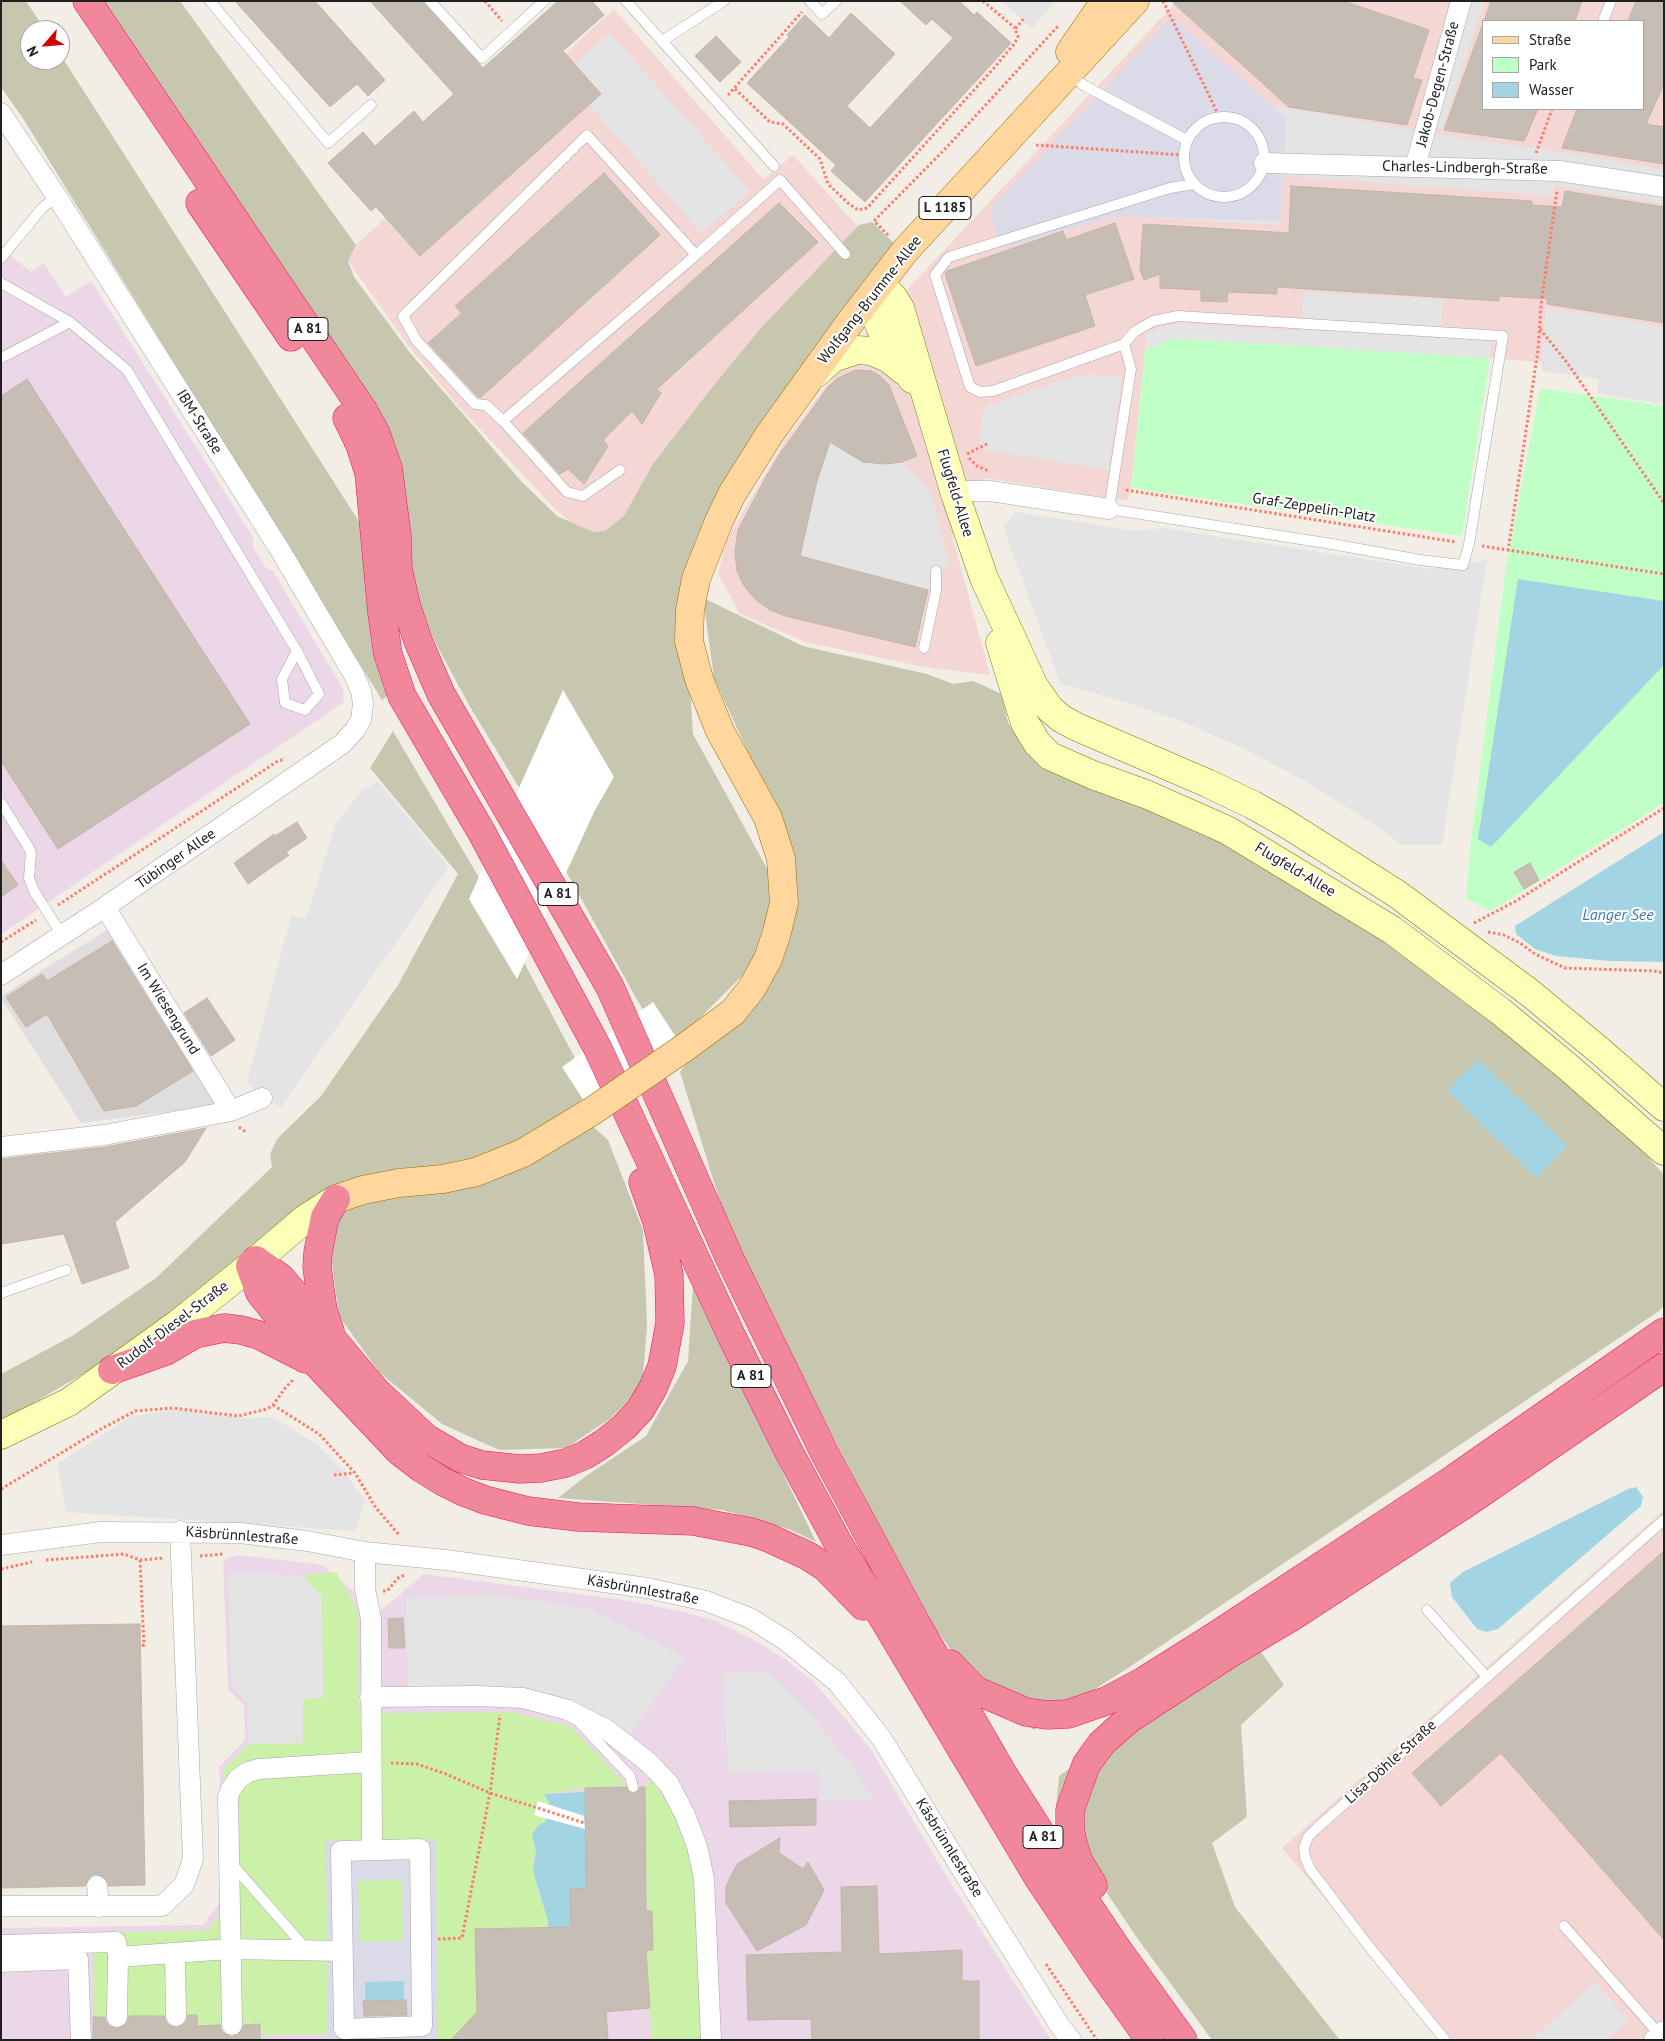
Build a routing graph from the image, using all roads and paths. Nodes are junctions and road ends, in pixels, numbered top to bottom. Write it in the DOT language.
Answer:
graph roads {
  1 [pos="66,1"];
  2 [pos="87,1"];
  3 [pos="210,1"];
  4 [pos="430,1"];
  5 [pos="485,1"];
  6 [pos="544,1"];
  7 [pos="626,1"];
  8 [pos="724,1"];
  9 [pos="836,1"];
  10 [pos="983,1"];
  11 [pos="1105,1"];
  12 [pos="1135,1"];
  13 [pos="1163,1"];
  14 [pos="1461,1"];
  15 [pos="1611,1"];
  16 [pos="810,2"];
  17 [pos="1025,17"];
  18 [pos="1603,20"];
  19 [pos="1061,22"];
  20 [pos="1015,29"];
  21 [pos="511,31"];
  22 [pos="662,41"];
  23 [pos="1070,74"];
  24 [pos="735,89"];
  25 [pos="719,104"];
  26 [pos="371,105"];
  27 [pos="1552,110"];
  28 [pos="1,113"];
  29 [pos="1218,116"];
  30 [pos="1024,140"];
  31 [pos="1187,140"];
  32 [pos="1182,155"];
  33 [pos="1264,163"];
  34 [pos="774,166"];
  35 [pos="1414,167"];
  36 [pos="1529,170"];
  37 [pos="1560,171"];
  38 [pos="1194,184"];
  39 [pos="1664,187"];
  40 [pos="57,197"];
  41 [pos="874,221"];
  42 [pos="845,254"];
  43 [pos="696,255"];
  44 [pos="1,258"];
  45 [pos="1,283"];
  46 [pos="874,292"];
  47 [pos="70,322"];
  48 [pos="1539,329"];
  49 [pos="1124,344"];
  50 [pos="1,358"];
  51 [pos="909,374"];
  52 [pos="809,380"];
  53 [pos="930,408"];
  54 [pos="503,421"];
  55 [pos="988,444"];
  56 [pos="620,470"];
  57 [pos="995,471"];
  58 [pos="1113,488"];
  59 [pos="955,494"];
  60 [pos="1664,503"];
  61 [pos="1109,509"];
  62 [pos="1469,544"];
  63 [pos="1508,550"];
  64 [pos="936,570"];
  65 [pos="1664,574"];
  66 [pos="984,578"];
  67 [pos="924,648"];
  68 [pos="297,651"];
  69 [pos="348,739"];
  70 [pos="293,756"];
  71 [pos="1,803"];
  72 [pos="1664,808"];
  73 [pos="105,908"];
  74 [pos="46,913"];
  75 [pos="1472,924"];
  76 [pos="1485,932"];
  77 [pos="62,935"];
  78 [pos="1,942"];
  79 [pos="1664,973"];
  80 [pos="1,975"];
  81 [pos="598,1050"];
  82 [pos="262,1098"];
  83 [pos="1664,1106"];
  84 [pos="231,1111"];
  85 [pos="1,1148"];
  86 [pos="1664,1151"];
  87 [pos="336,1199"];
  88 [pos="253,1263"];
  89 [pos="66,1270"];
  90 [pos="1,1293"];
  91 [pos="1664,1332"];
  92 [pos="333,1339"];
  93 [pos="1664,1367"];
  94 [pos="308,1369"];
  95 [pos="112,1370"];
  96 [pos="1664,1385"];
  97 [pos="274,1405"];
  98 [pos="1,1435"];
  99 [pos="355,1472"];
  100 [pos="334,1476"];
  101 [pos="1,1488"];
  102 [pos="1471,1500"];
  103 [pos="1664,1520"];
  104 [pos="180,1531"];
  105 [pos="401,1536"];
  106 [pos="1,1545"];
  107 [pos="364,1552"];
  108 [pos="232,1553"];
  109 [pos="180,1557"];
  110 [pos="408,1557"];
  111 [pos="46,1560"];
  112 [pos="140,1560"];
  113 [pos="36,1561"];
  114 [pos="1,1569"];
  115 [pos="365,1589"];
  116 [pos="1427,1610"];
  117 [pos="917,1625"];
  118 [pos="140,1646"];
  119 [pos="1487,1677"];
  120 [pos="926,1692"];
  121 [pos="370,1697"];
  122 [pos="502,1697"];
  123 [pos="568,1710"];
  124 [pos="370,1762"];
  125 [pos="633,1787"];
  126 [pos="490,1793"];
  127 [pos="585,1823"];
  128 [pos="372,1850"];
  129 [pos="229,1861"];
  130 [pos="97,1886"];
  131 [pos="1,1906"];
  132 [pos="99,1907"];
  133 [pos="1564,1926"];
  134 [pos="438,1939"];
  135 [pos="1,1945"];
  136 [pos="229,1949"];
  137 [pos="308,1951"];
  138 [pos="344,1951"];
  139 [pos="175,1954"];
  140 [pos="118,1957"];
  141 [pos="1042,1958"];
  142 [pos="1,1962"];
  143 [pos="176,2016"];
  144 [pos="117,2017"];
  145 [pos="232,2025"];
  146 [pos="1659,2035"];
  147 [pos="81,2040"];
  148 [pos="711,2040"];
  149 [pos="1071,2040"];
  150 [pos="1097,2040"];
  151 [pos="1150,2040"];
  152 [pos="1185,2040"];
  153 [pos="1445,2040"];
  1 -- 81 [label="highway, A 81"];
  2 -- 117 [label="highway, A 81"];
  3 -- 26 [label="lane"];
  4 -- 21 [label="lane"];
  5 -- 21 [label="path"];
  6 -- 21 [label="lane"];
  7 -- 22 [label="lane"];
  8 -- 22 [label="lane"];
  9 -- 16 [label="lane"];
  10 -- 20 [label="path"];
  11 -- 30 [label="main road"];
  12 -- 23 [label="main road, Wolfgang-Brumme-Allee / L 1185"];
  13 -- 29 [label="path"];
  14 -- 35 [label="street, Jakob-Degen-Straße"];
  15 -- 18 [label="lane"];
  16 -- 24 [label="path"];
  17 -- 20 [label="path"];
  19 -- 41 [label="path"];
  20 -- 24 [label="path"];
  22 -- 25 [label="lane"];
  23 -- 30 [label="main road, Wolfgang-Brumme-Allee / L 1185"];
  23 -- 31 [label="lane"];
  24 -- 25 [label="path"];
  25 -- 34 [label="lane"];
  27 -- 36 [label="path"];
  28 -- 40 [label="street, IBM-Straße"];
  29 -- 31 [label="lane"];
  29 -- 33 [label="lane"];
  30 -- 32 [label="path"];
  30 -- 46 [label="main road, Wolfgang-Brumme-Allee / L 1185"];
  31 -- 32 [label="lane"];
  32 -- 38 [label="lane"];
  33 -- 35 [label="street, Charles-Lindbergh-Straße"];
  33 -- 38 [label="lane"];
  35 -- 36 [label="street, Charles-Lindbergh-Straße"];
  36 -- 37 [label="street, Charles-Lindbergh-Straße"];
  37 -- 39 [label="street, Charles-Lindbergh-Straße"];
  37 -- 48 [label="path"];
  38 -- 49 [label="lane"];
  40 -- 44 [label="lane"];
  40 -- 69 [label="street, IBM-Straße"];
  42 -- 43 [label="lane"];
  43 -- 54 [label="lane"];
  43 -- 54 [label="lane"];
  45 -- 47 [label="lane"];
  46 -- 51 [label="main road, Flugfeld-Allee"];
  46 -- 52 [label="main road, Wolfgang-Brumme-Allee / L 1185"];
  46 -- 53 [label="main road, Flugfeld-Allee"];
  47 -- 50 [label="lane"];
  47 -- 68 [label="lane"];
  48 -- 60 [label="path"];
  48 -- 63 [label="path"];
  49 -- 58 [label="lane"];
  49 -- 62 [label="lane"];
  51 -- 52 [label="main road"];
  51 -- 53 [label="main road, Flugfeld-Allee"];
  52 -- 87 [label="main road, Wolfgang-Brumme-Allee / L 1185, bridge"];
  53 -- 59 [label="main road, Flugfeld-Allee"];
  54 -- 56 [label="lane"];
  55 -- 57 [label="path"];
  58 -- 61 [label="lane"];
  58 -- 62 [label="path, Graf-Zeppelin-Platz"];
  59 -- 61 [label="street"];
  59 -- 66 [label="main road, Flugfeld-Allee"];
  61 -- 62 [label="lane"];
  62 -- 63 [label="path, Graf-Zeppelin-Platz"];
  63 -- 65 [label="path, Graf-Zeppelin-Platz"];
  64 -- 67 [label="lane"];
  66 -- 83 [label="main road, Flugfeld-Allee"];
  66 -- 86 [label="main road, Flugfeld-Allee"];
  68 -- 68 [label="lane"];
  69 -- 73 [label="street, Tübinger Allee"];
  70 -- 74 [label="path"];
  71 -- 74 [label="lane"];
  72 -- 75 [label="path"];
  73 -- 77 [label="street, Tübinger Allee"];
  73 -- 84 [label="street, Im Wiesengrund"];
  74 -- 77 [label="lane"];
  74 -- 78 [label="path"];
  76 -- 79 [label="path"];
  77 -- 80 [label="street, Tübinger Allee"];
  81 -- 92 [label="highway"];
  81 -- 120 [label="highway, A 81"];
  82 -- 84 [label="street"];
  84 -- 85 [label="street"];
  87 -- 88 [label="main road, Rudolf-Diesel-Straße"];
  87 -- 92 [label="highway"];
  88 -- 92 [label="highway"];
  88 -- 94 [label="highway"];
  88 -- 95 [label="main road, Rudolf-Diesel-Straße"];
  89 -- 90 [label="lane"];
  91 -- 117 [label="highway"];
  93 -- 102 [label="highway"];
  94 -- 95 [label="highway"];
  94 -- 97 [label="path"];
  94 -- 120 [label="highway"];
  95 -- 98 [label="main road, Rudolf-Diesel-Straße"];
  96 -- 102 [label="highway"];
  97 -- 99 [label="path"];
  97 -- 101 [label="path"];
  99 -- 100 [label="path"];
  99 -- 105 [label="path"];
  102 -- 152 [label="highway"];
  103 -- 119 [label="lane, Lisa-Döhle-Straße"];
  104 -- 106 [label="street, Käsbrünnlestraße"];
  104 -- 107 [label="street, Käsbrünnlestraße"];
  104 -- 109 [label="street"];
  107 -- 110 [label="street, Käsbrünnlestraße"];
  107 -- 115 [label="street"];
  108 -- 109 [label="path"];
  109 -- 112 [label="path"];
  109 -- 132 [label="street"];
  110 -- 115 [label="path"];
  110 -- 149 [label="street, Käsbrünnlestraße"];
  111 -- 112 [label="path"];
  112 -- 118 [label="path"];
  113 -- 114 [label="path"];
  115 -- 121 [label="street"];
  116 -- 119 [label="lane"];
  117 -- 152 [label="highway, A 81"];
  119 -- 153 [label="lane, Lisa-Döhle-Straße"];
  120 -- 151 [label="highway, A 81"];
  121 -- 122 [label="street"];
  121 -- 124 [label="street"];
  122 -- 123 [label="street"];
  122 -- 126 [label="path"];
  123 -- 125 [label="lane"];
  123 -- 148 [label="street"];
  124 -- 126 [label="path"];
  124 -- 128 [label="street"];
  124 -- 129 [label="street"];
  126 -- 127 [label="path"];
  126 -- 134 [label="path"];
  128 -- 138 [label="street"];
  128 -- 138 [label="street"];
  129 -- 136 [label="street"];
  129 -- 137 [label="lane"];
  130 -- 132 [label="street"];
  131 -- 132 [label="street"];
  133 -- 146 [label="lane"];
  135 -- 140 [label="street"];
  136 -- 137 [label="street"];
  136 -- 139 [label="street"];
  136 -- 145 [label="street"];
  137 -- 138 [label="street"];
  139 -- 140 [label="street"];
  139 -- 143 [label="street"];
  140 -- 144 [label="street"];
  141 -- 150 [label="path"];
  142 -- 147 [label="street"];
}
